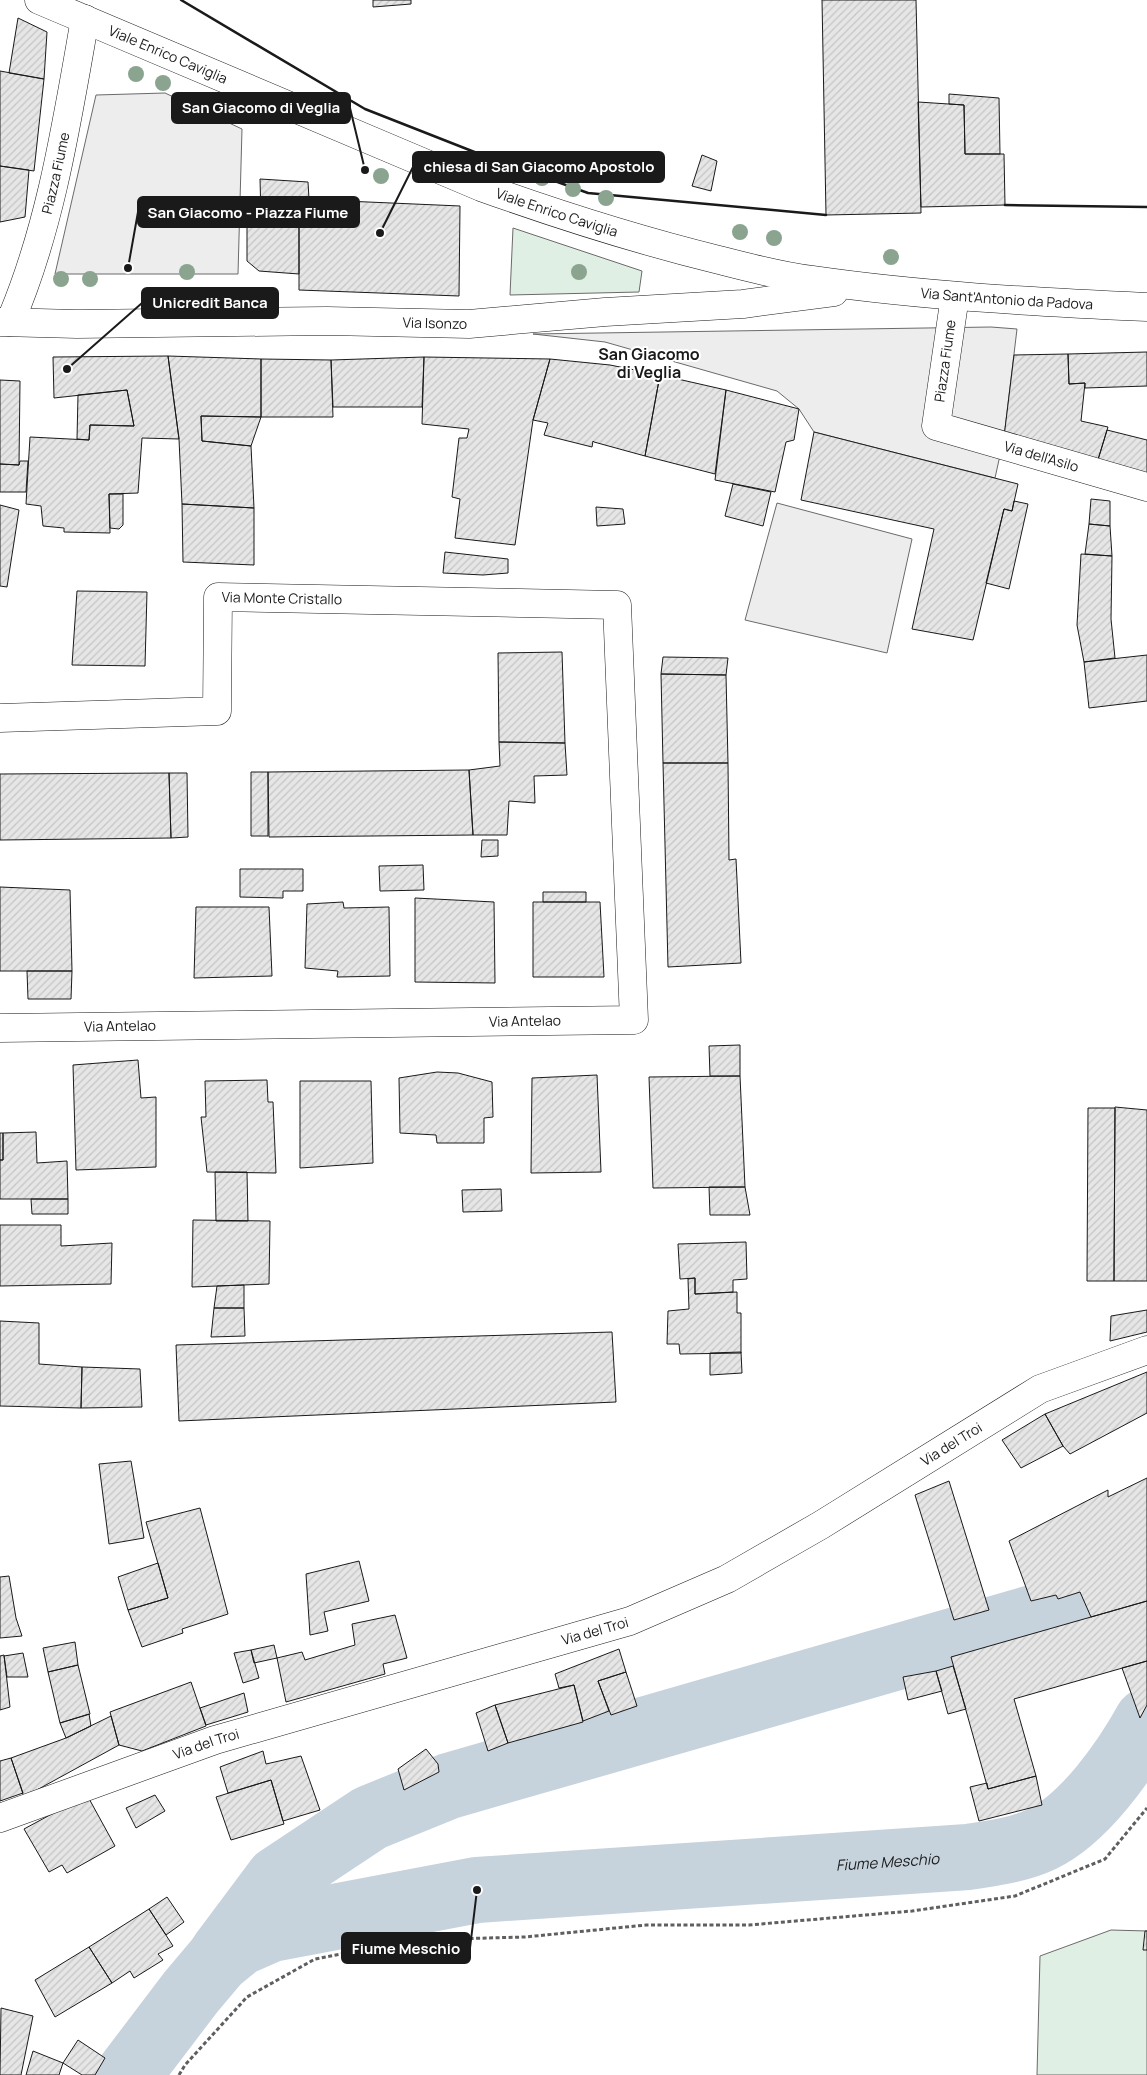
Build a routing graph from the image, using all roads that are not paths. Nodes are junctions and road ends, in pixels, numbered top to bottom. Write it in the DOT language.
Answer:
graph roads {
  1 [pos="39,0"];
  2 [pos="85,19"];
  3 [pos="868,287"];
  4 [pos="955,296"];
  5 [pos="1147,307"];
  6 [pos="5,322"];
  7 [pos="936,426"];
  8 [pos="1147,487"];
  9 [pos="617,605"];
  10 [pos="0,718"];
  11 [pos="0,1028"];
  12 [pos="1147,1350"];
  13 [pos="0,1818"];
  1 -- 2 [label="street, Viale Enrico Caviglia"];
  2 -- 3 [label="street, Viale Enrico Caviglia"];
  2 -- 6 [label="street, Piazza Fiume"];
  3 -- 4 [label="street, Via Sant'Antonio da Padova"];
  3 -- 6 [label="street, Via Isonzo"];
  4 -- 5 [label="street, Via Sant'Antonio da Padova"];
  4 -- 7 [label="street, Piazza Fiume"];
  7 -- 8 [label="street, Via dell'Asilo"];
  9 -- 10 [label="street, Via Monte Cristallo"];
  9 -- 11 [label="street, Via Antelao"];
  12 -- 13 [label="street, Via del Troi"];
}
